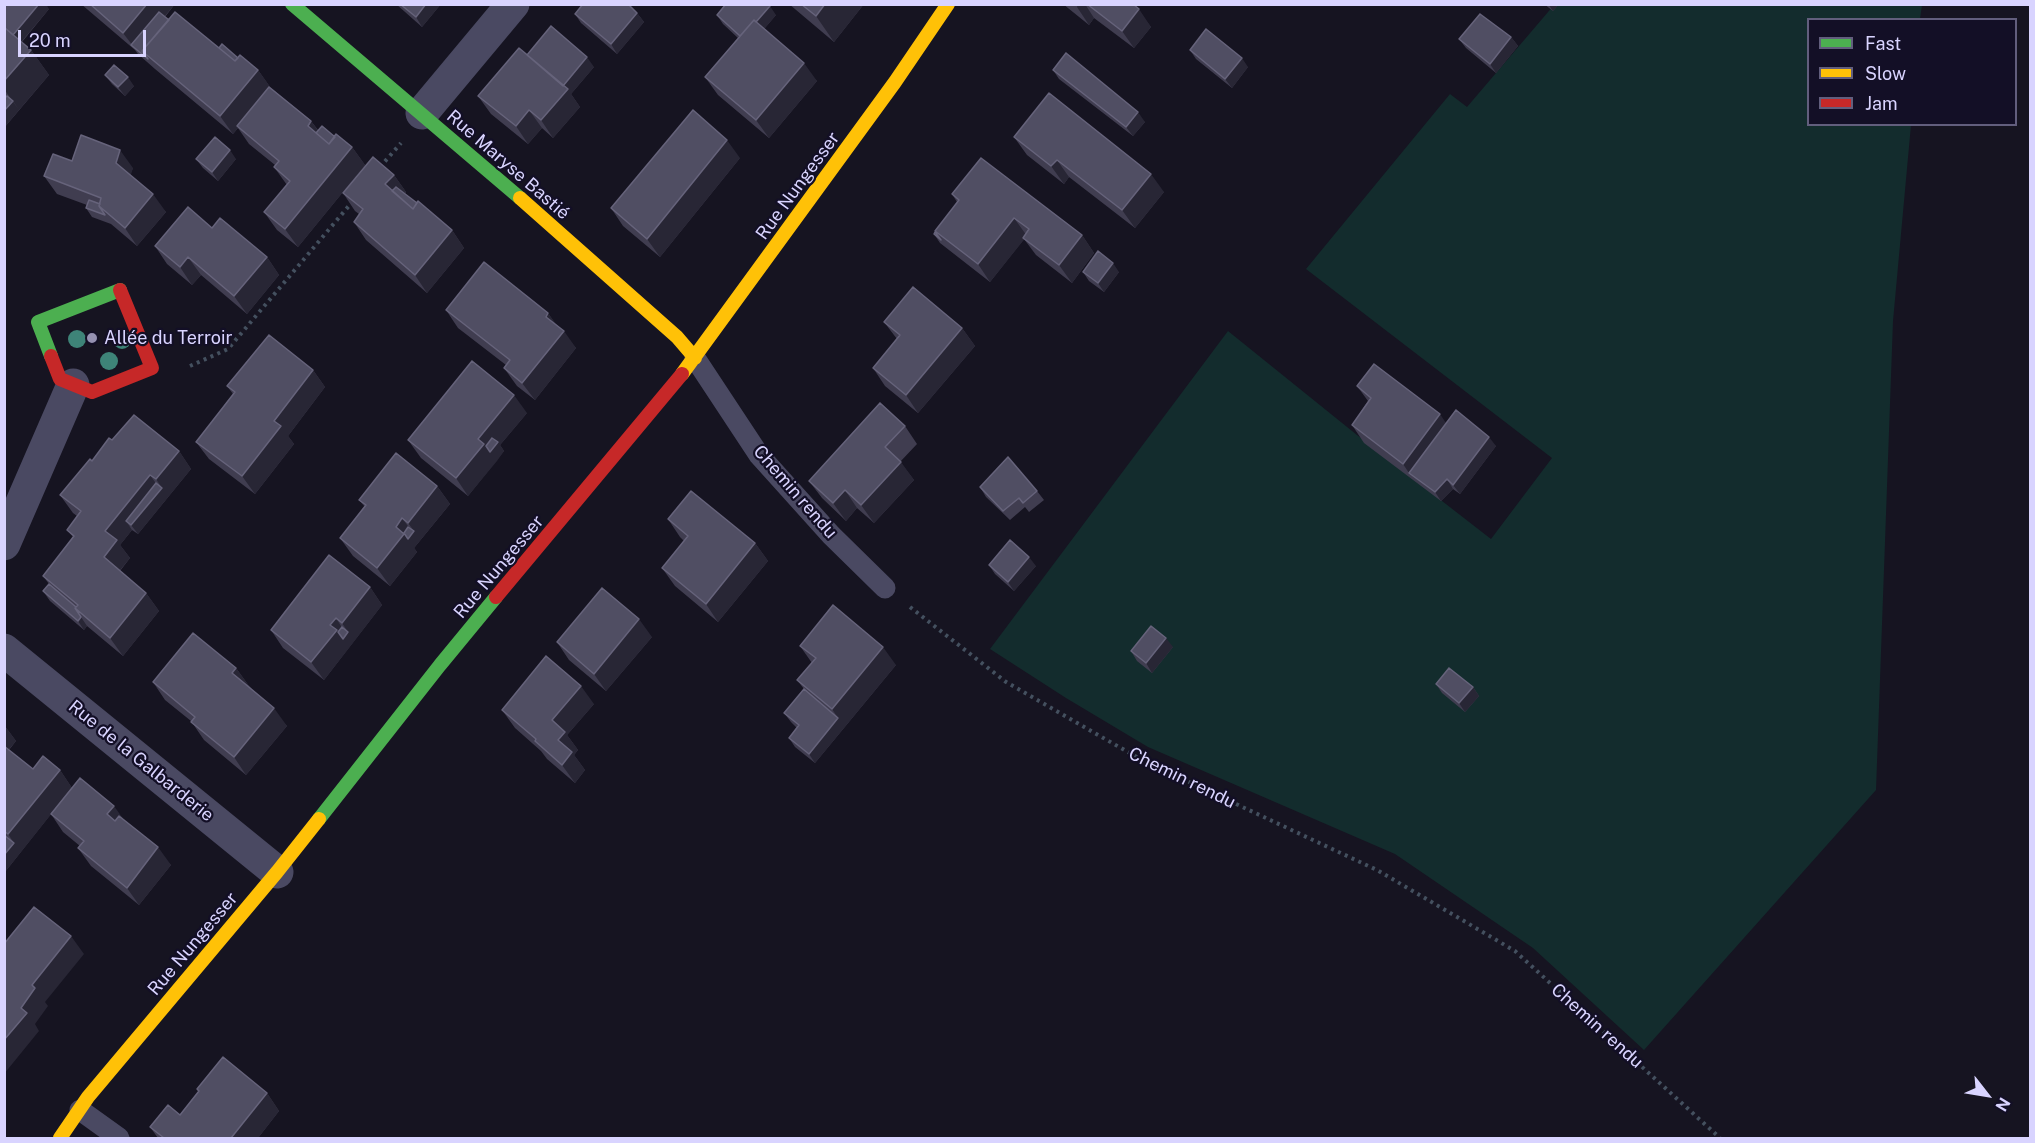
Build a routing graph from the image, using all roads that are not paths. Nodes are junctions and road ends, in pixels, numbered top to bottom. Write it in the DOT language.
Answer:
graph roads {
  1 [pos="292,4"];
  2 [pos="513,4"];
  3 [pos="948,4"];
  4 [pos="422,113"];
  5 [pos="695,358"];
  6 [pos="73,385"];
  7 [pos="4,544"];
  8 [pos="885,588"];
  9 [pos="4,650"];
  10 [pos="277,872"];
  11 [pos="80,1110"];
  12 [pos="60,1138"];
  13 [pos="119,1138"];
  1 -- 4 [label="street, Rue Maryse Bastié"];
  2 -- 4 [label="street"];
  3 -- 5 [label="street, Rue Nungesser"];
  4 -- 5 [label="street, Rue Maryse Bastié"];
  5 -- 8 [label="lane, Chemin rendu"];
  5 -- 10 [label="street, Rue Nungesser"];
  6 -- 6 [label="street"];
  6 -- 7 [label="street"];
  9 -- 10 [label="street, Rue de la Galbarderie"];
  10 -- 11 [label="street, Rue Nungesser"];
  11 -- 12 [label="street, Rue Nungesser"];
  11 -- 13 [label="lane"];
}
